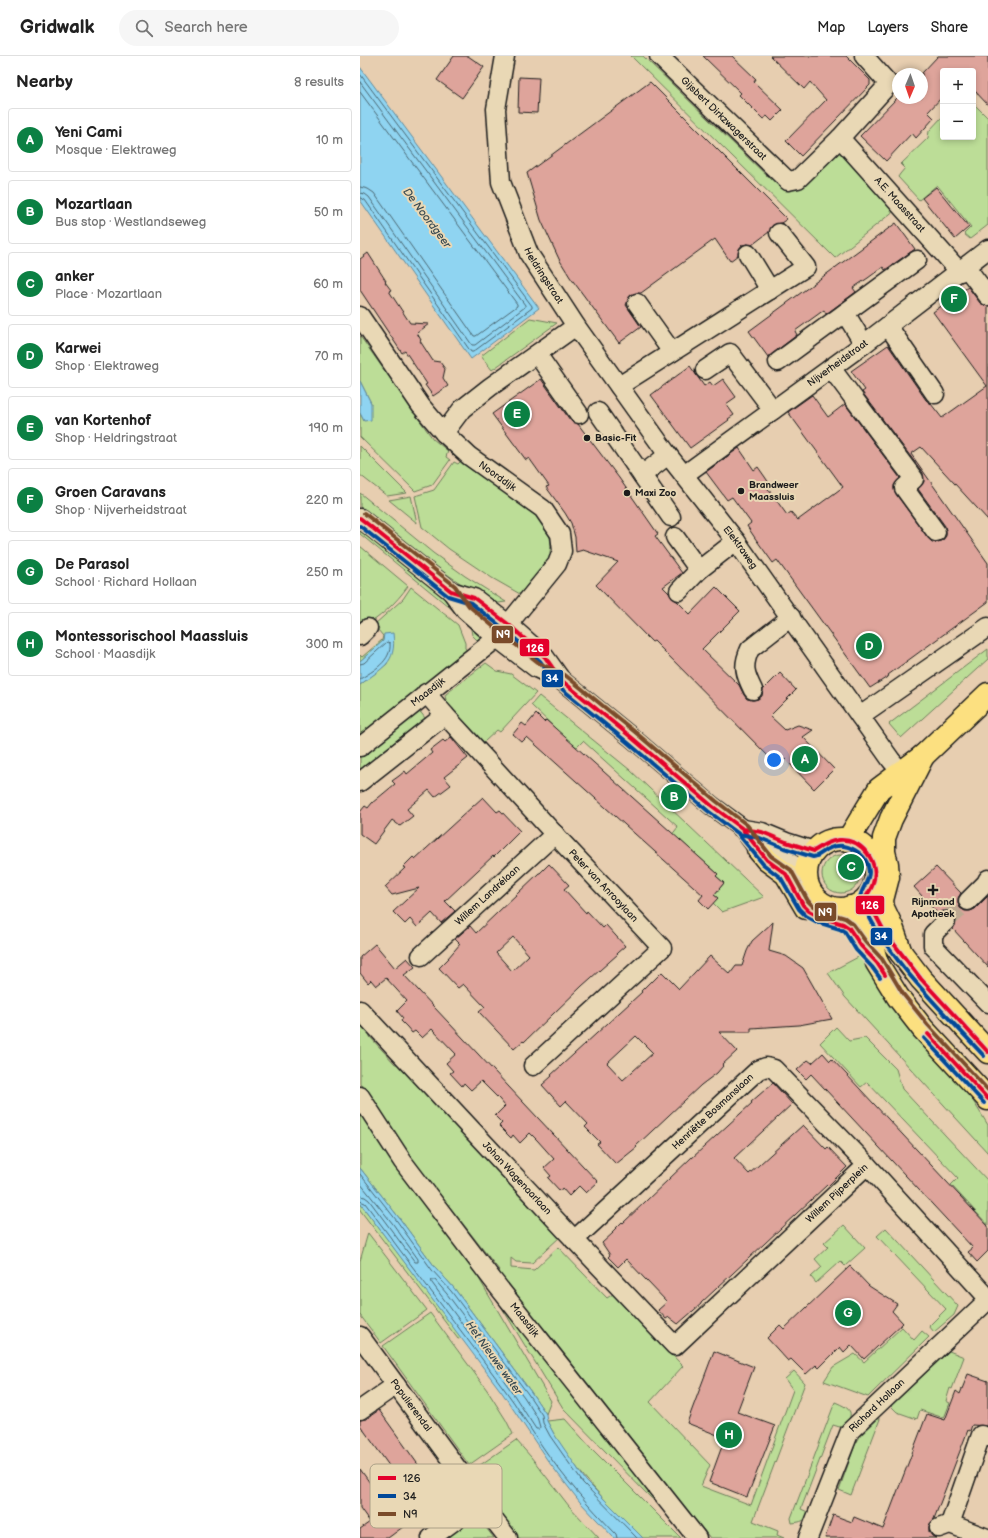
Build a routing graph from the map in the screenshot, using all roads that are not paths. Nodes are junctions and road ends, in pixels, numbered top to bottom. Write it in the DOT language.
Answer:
graph roads {
  1 [pos="505,56"];
  2 [pos="659,56"];
  3 [pos="864,56"];
  4 [pos="840,138"];
  5 [pos="779,233"];
  6 [pos="988,249"];
  7 [pos="748,254"];
  8 [pos="917,260"];
  9 [pos="963,269"];
  10 [pos="770,290"];
  11 [pos="988,296"];
  12 [pos="637,303"];
  13 [pos="845,313"];
  14 [pos="360,316"];
  15 [pos="576,326"];
  16 [pos="888,326"];
  17 [pos="864,344"];
  18 [pos="672,352"];
  19 [pos="537,354"];
  20 [pos="778,362"];
  21 [pos="831,368"];
  22 [pos="705,370"];
  23 [pos="619,386"];
  24 [pos="935,394"];
  25 [pos="773,410"];
  26 [pos="598,412"];
  27 [pos="579,414"];
  28 [pos="444,433"];
  29 [pos="668,455"];
  30 [pos="642,475"];
  31 [pos="684,475"];
  32 [pos="671,517"];
  33 [pos="360,518"];
  34 [pos="936,532"];
  35 [pos="675,537"];
  36 [pos="736,541"];
  37 [pos="698,570"];
  38 [pos="451,591"];
  39 [pos="679,592"];
  40 [pos="791,617"];
  41 [pos="508,624"];
  42 [pos="988,627"];
  43 [pos="497,638"];
  44 [pos="561,680"];
  45 [pos="753,690"];
  46 [pos="426,693"];
  47 [pos="988,694"];
  48 [pos="445,715"];
  49 [pos="860,716"];
  50 [pos="360,747"];
  51 [pos="923,756"];
  52 [pos="901,772"];
  53 [pos="360,782"];
  54 [pos="743,829"];
  55 [pos="555,834"];
  56 [pos="857,845"];
  57 [pos="758,850"];
  58 [pos="814,851"];
  59 [pos="806,872"];
  60 [pos="988,879"];
  61 [pos="968,901"];
  62 [pos="858,902"];
  63 [pos="946,921"];
  64 [pos="901,953"];
  65 [pos="421,956"];
  66 [pos="877,963"];
  67 [pos="988,1003"];
  68 [pos="360,1010"];
  69 [pos="988,1052"];
  70 [pos="533,1066"];
  71 [pos="360,1096"];
  72 [pos="988,1099"];
  73 [pos="867,1165"];
  74 [pos="574,1240"];
  75 [pos="988,1299"];
  76 [pos="360,1336"];
  77 [pos="676,1346"];
  78 [pos="396,1385"];
  79 [pos="360,1410"];
  80 [pos="988,1437"];
  81 [pos="454,1464"];
  82 [pos="445,1528"];
  83 [pos="500,1528"];
  84 [pos="431,1538"];
  85 [pos="508,1538"];
  86 [pos="697,1538"];
  87 [pos="808,1538"];
  88 [pos="987,1538"];
  1 -- 15 [label="street, Heldringstraat"];
  2 -- 4 [label="street, Gijsbert Dirkzwagerstraat"];
  3 -- 4 [label="street"];
  4 -- 9 [label="street, A.E. Maasstraat"];
  5 -- 10 [label="street"];
  6 -- 9 [label="street, Nijverheidstraat"];
  7 -- 10 [label="street"];
  8 -- 13 [label="street"];
  9 -- 11 [label="street, A.E. Maasstraat"];
  9 -- 16 [label="street, Nijverheidstraat"];
  10 -- 18 [label="street"];
  12 -- 18 [label="street"];
  13 -- 17 [label="street"];
  13 -- 20 [label="street"];
  14 -- 28 [label="street, Noorddijk"];
  15 -- 19 [label="street"];
  15 -- 23 [label="street, Elektraweg"];
  16 -- 17 [label="street, Nijverheidstraat"];
  16 -- 24 [label="street"];
  17 -- 21 [label="street, Nijverheidstraat"];
  18 -- 23 [label="street"];
  19 -- 27 [label="street"];
  19 -- 28 [label="street"];
  21 -- 25 [label="street, Nijverheidstraat"];
  21 -- 34 [label="street"];
  22 -- 25 [label="street"];
  23 -- 29 [label="street, Elektraweg"];
  25 -- 31 [label="street, Nijverheidstraat"];
  26 -- 30 [label="street"];
  28 -- 41 [label="street, Noorddijk"];
  29 -- 30 [label="street"];
  29 -- 31 [label="street, Elektraweg"];
  30 -- 32 [label="street"];
  31 -- 36 [label="street, Elektraweg"];
  33 -- 38 [label="street"];
  35 -- 37 [label="street"];
  36 -- 37 [label="street"];
  36 -- 40 [label="street, Elektraweg"];
  37 -- 39 [label="street"];
  38 -- 41 [label="street"];
  38 -- 43 [label="street"];
  40 -- 45 [label="street"];
  40 -- 49 [label="street, Elektraweg"];
  41 -- 43 [label="street, Noorddijk"];
  41 -- 44 [label="street"];
  42 -- 49 [label="street"];
  43 -- 44 [label="street"];
  43 -- 46 [label="street, Maasdijk"];
  44 -- 54 [label="street"];
  46 -- 48 [label="street, Peter van Anrooylaan"];
  46 -- 50 [label="street, Maasdijk"];
  47 -- 51 [label="main road"];
  48 -- 53 [label="street"];
  48 -- 55 [label="street, Peter van Anrooylaan"];
  49 -- 52 [label="street, Elektraweg"];
  51 -- 52 [label="main road"];
  51 -- 64 [label="main road"];
  52 -- 56 [label="main road"];
  54 -- 57 [label="street"];
  54 -- 58 [label="street"];
  55 -- 65 [label="street, Willem Landrélaan"];
  55 -- 70 [label="street, Peter van Anrooylaan"];
  56 -- 58 [label="main road"];
  56 -- 62 [label="main road"];
  57 -- 59 [label="street"];
  57 -- 66 [label="main road"];
  58 -- 59 [label="main road"];
  59 -- 62 [label="main road"];
  60 -- 61 [label="street"];
  62 -- 64 [label="main road"];
  62 -- 66 [label="main road"];
  63 -- 67 [label="street"];
  64 -- 69 [label="main road"];
  66 -- 72 [label="main road"];
  68 -- 74 [label="street, Johan Wagenaarlaan"];
  71 -- 86 [label="street, Maasdijk"];
  73 -- 74 [label="street, Henriëtte Bosmanslaan"];
  73 -- 75 [label="street, Willem Pijperplein"];
  73 -- 77 [label="street, Willem Pijperplein"];
  74 -- 77 [label="street, Johan Wagenaarlaan"];
  75 -- 87 [label="street, Richard Hollaan"];
  76 -- 78 [label="street, Populierendal"];
  78 -- 79 [label="street"];
  78 -- 81 [label="street, Populierendal"];
  80 -- 88 [label="street"];
  82 -- 84 [label="street"];
  83 -- 85 [label="street"];
}
